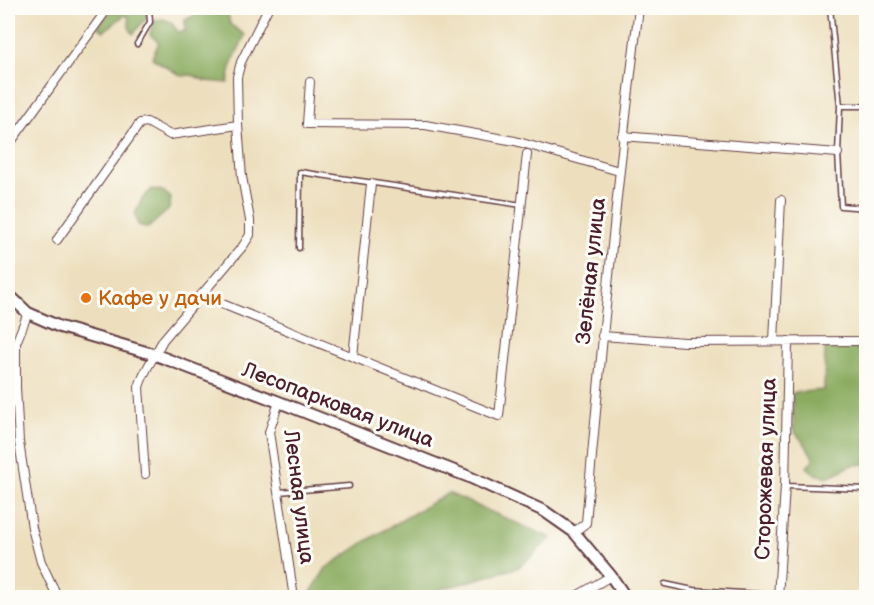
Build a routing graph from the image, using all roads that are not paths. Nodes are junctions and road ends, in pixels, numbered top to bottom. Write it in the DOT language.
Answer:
graph roads {
  1 [pos="108,8"];
  2 [pos="149,8"];
  3 [pos="268,8"];
  4 [pos="639,8"];
  5 [pos="830,8"];
  6 [pos="137,44"];
  7 [pos="310,81"];
  8 [pos="840,106"];
  9 [pos="867,106"];
  10 [pos="238,125"];
  11 [pos="622,136"];
  12 [pos="8,146"];
  13 [pos="838,153"];
  14 [pos="527,154"];
  15 [pos="618,171"];
  16 [pos="371,184"];
  17 [pos="781,200"];
  18 [pos="522,205"];
  19 [pos="867,208"];
  20 [pos="57,240"];
  21 [pos="299,248"];
  22 [pos="8,294"];
  23 [pos="200,295"];
  24 [pos="28,313"];
  25 [pos="602,336"];
  26 [pos="774,341"];
  27 [pos="788,341"];
  28 [pos="867,341"];
  29 [pos="156,356"];
  30 [pos="353,357"];
  31 [pos="12,386"];
  32 [pos="279,402"];
  33 [pos="145,474"];
  34 [pos="350,486"];
  35 [pos="785,486"];
  36 [pos="867,489"];
  37 [pos="279,492"];
  38 [pos="574,532"];
  39 [pos="611,576"];
  40 [pos="665,584"];
  41 [pos="778,596"];
  42 [pos="58,597"];
  43 [pos="294,597"];
  44 [pos="573,597"];
  45 [pos="626,597"];
  1 -- 12 [label="street"];
  2 -- 6 [label="lane"];
  3 -- 10 [label="street"];
  4 -- 11 [label="street, Зелёная улица"];
  5 -- 8 [label="lane"];
  7 -- 15 [label="street"];
  8 -- 9 [label="lane"];
  8 -- 13 [label="lane"];
  10 -- 20 [label="street"];
  10 -- 23 [label="street"];
  11 -- 13 [label="street"];
  11 -- 15 [label="street, Зелёная улица"];
  13 -- 19 [label="lane"];
  14 -- 18 [label="street"];
  15 -- 25 [label="street, Зелёная улица"];
  16 -- 18 [label="lane"];
  16 -- 21 [label="lane"];
  16 -- 30 [label="street"];
  17 -- 26 [label="street"];
  18 -- 30 [label="street"];
  22 -- 24 [label="street, Лесопарковая улица"];
  23 -- 29 [label="street"];
  23 -- 30 [label="street"];
  24 -- 29 [label="street, Лесопарковая улица"];
  24 -- 31 [label="street"];
  25 -- 26 [label="street"];
  25 -- 38 [label="street, Зелёная улица"];
  26 -- 27 [label="street"];
  27 -- 28 [label="street"];
  27 -- 35 [label="street, Сторожевая улица"];
  29 -- 32 [label="street, Лесопарковая улица"];
  29 -- 33 [label="street"];
  31 -- 42 [label="street"];
  32 -- 37 [label="street, Лесная улица"];
  32 -- 38 [label="street, Лесопарковая улица"];
  34 -- 37 [label="lane"];
  35 -- 36 [label="lane"];
  35 -- 41 [label="street, Сторожевая улица"];
  37 -- 43 [label="street, Лесная улица"];
  38 -- 39 [label="street, Лесопарковая улица"];
  39 -- 44 [label="street"];
  39 -- 45 [label="street, Лесопарковая улица"];
  40 -- 41 [label="lane"];
}
